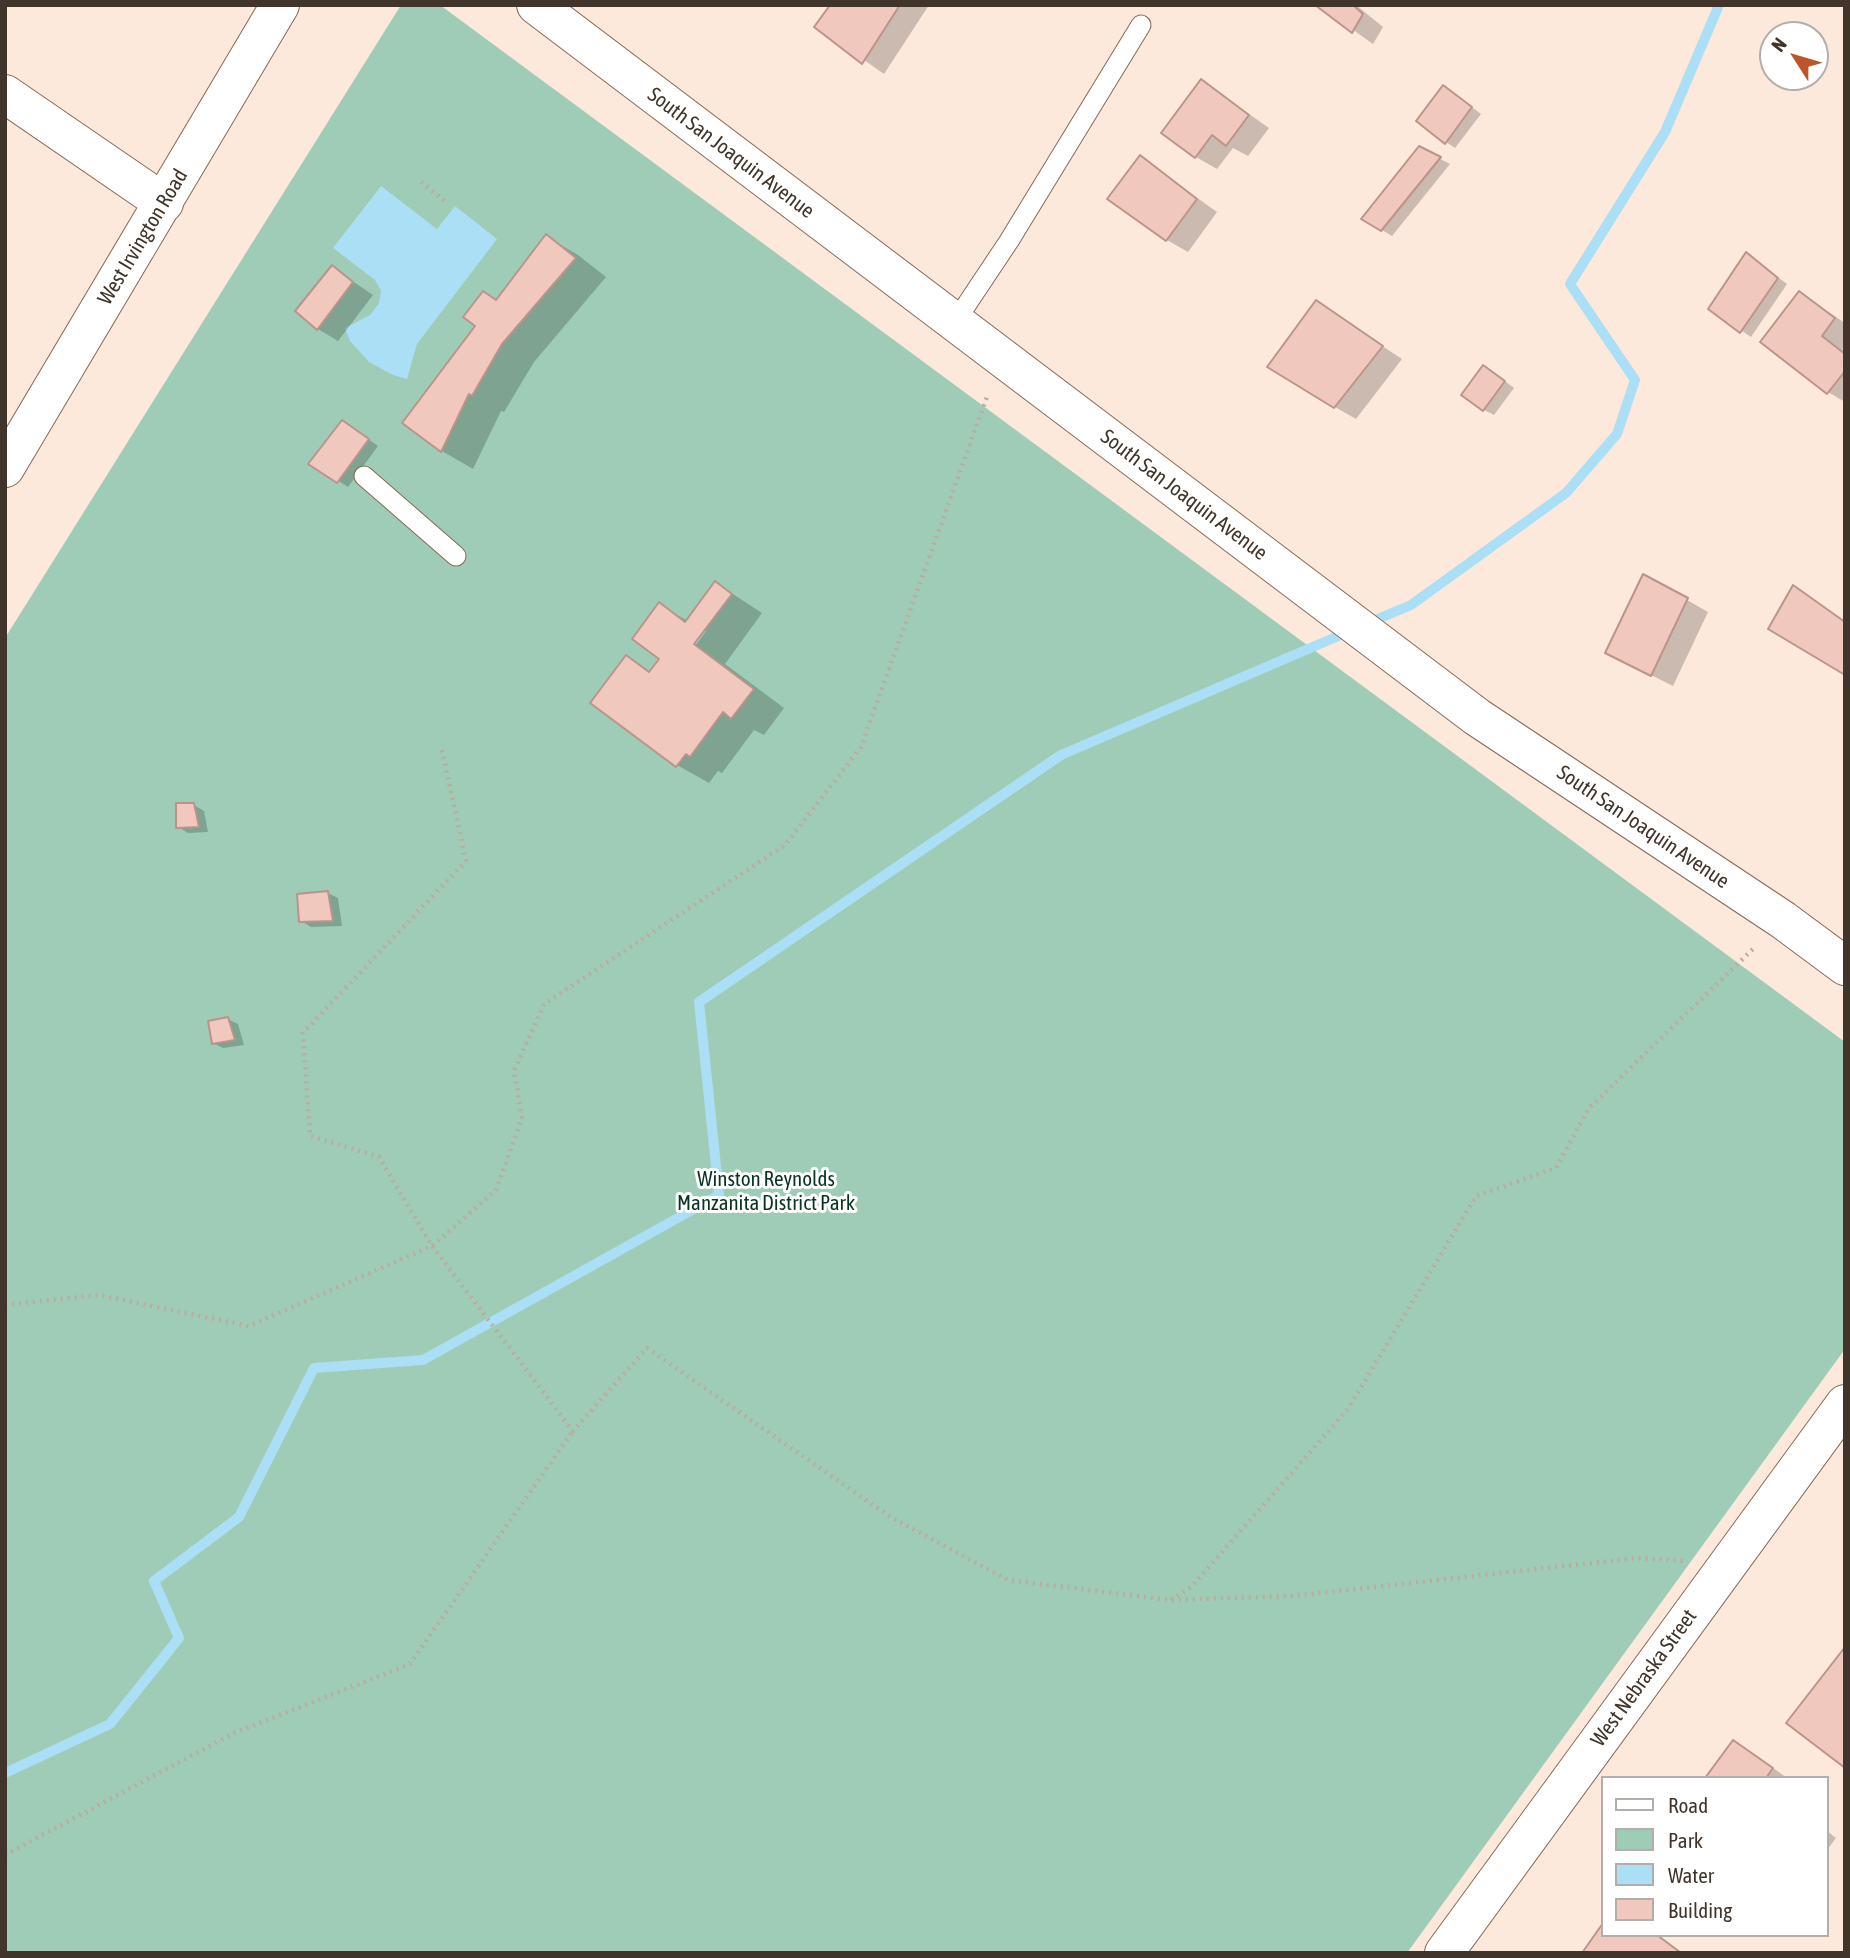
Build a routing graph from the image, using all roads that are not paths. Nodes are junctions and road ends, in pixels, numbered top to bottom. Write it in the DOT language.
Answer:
graph roads {
  1 [pos="280,5"];
  2 [pos="536,5"];
  3 [pos="1141,24"];
  4 [pos="5,94"];
  5 [pos="164,203"];
  6 [pos="955,322"];
  7 [pos="5,468"];
  8 [pos="364,476"];
  9 [pos="456,556"];
  10 [pos="1845,966"];
  11 [pos="1845,1404"];
  12 [pos="1444,1953"];
  1 -- 5 [label="street, West Irvington Road"];
  2 -- 6 [label="street, South San Joaquin Avenue"];
  3 -- 6 [label="lane"];
  4 -- 5 [label="street"];
  5 -- 7 [label="street, West Irvington Road"];
  6 -- 10 [label="street, South San Joaquin Avenue"];
  8 -- 9 [label="lane"];
  11 -- 12 [label="street, West Nebraska Street"];
}
